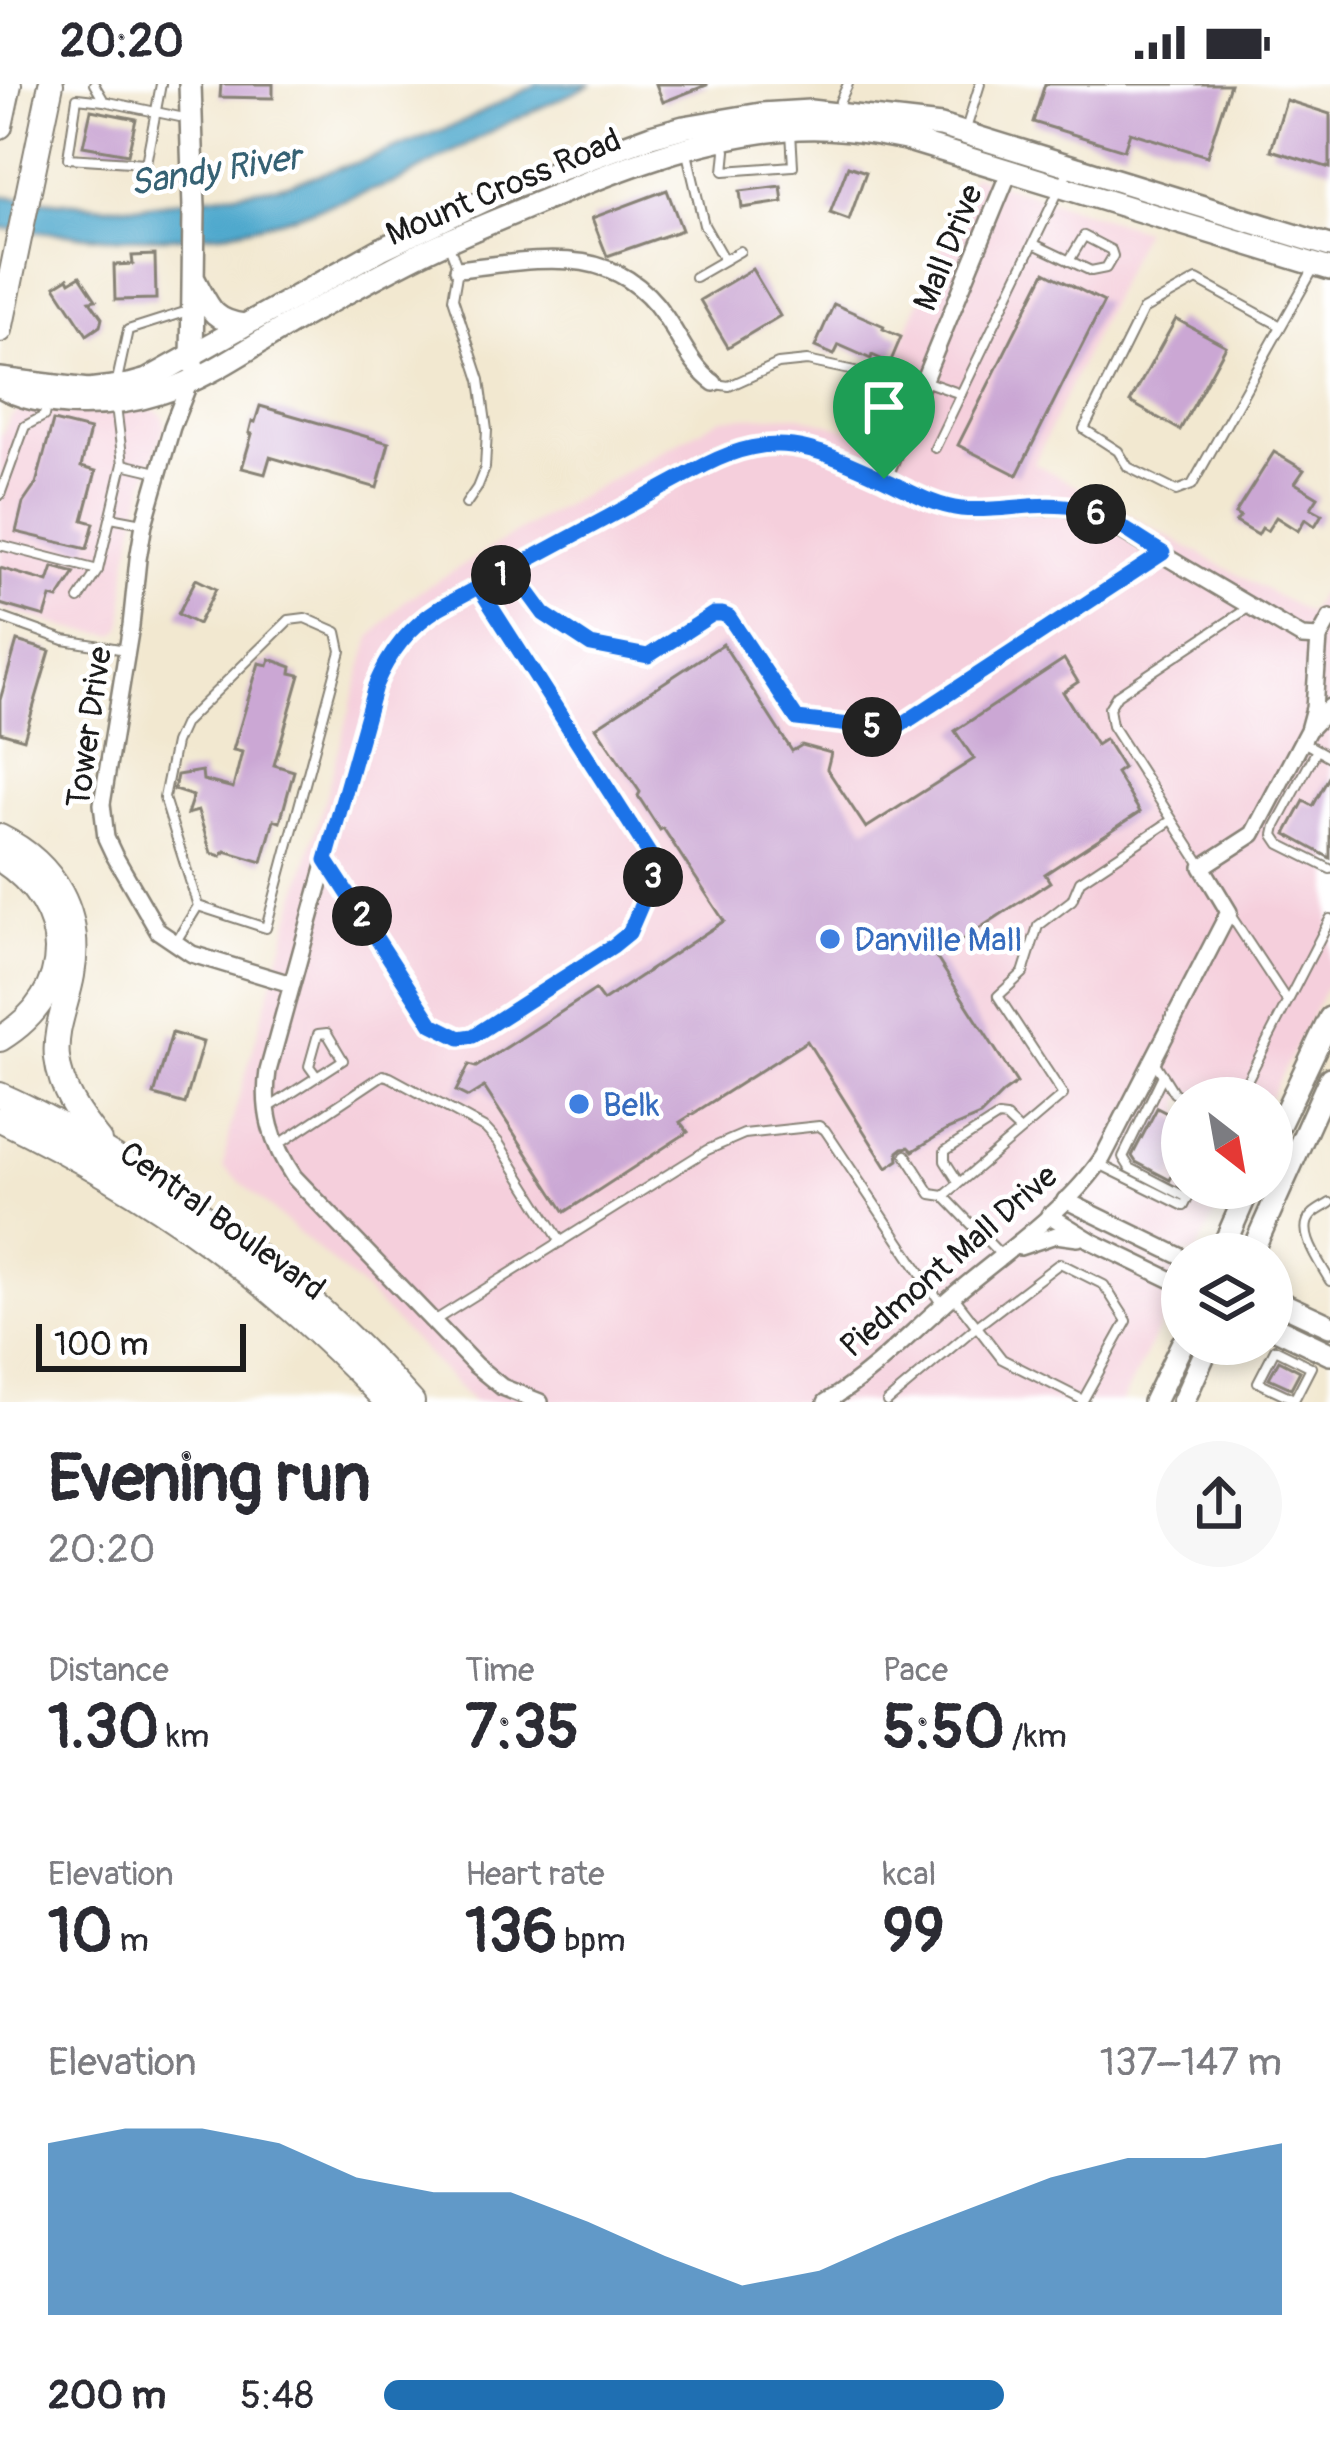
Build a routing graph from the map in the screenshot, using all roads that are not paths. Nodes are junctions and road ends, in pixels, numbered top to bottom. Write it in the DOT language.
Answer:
graph roads {
  1 [pos="9,84"];
  2 [pos="94,84"];
  3 [pos="161,84"];
  4 [pos="190,84"];
  5 [pos="848,84"];
  6 [pos="980,84"];
  7 [pos="48,96"];
  8 [pos="104,101"];
  9 [pos="154,112"];
  10 [pos="75,113"];
  11 [pos="191,119"];
  12 [pos="790,120"];
  13 [pos="839,121"];
  14 [pos="0,126"];
  15 [pos="723,130"];
  16 [pos="685,138"];
  17 [pos="962,144"];
  18 [pos="1010,170"];
  19 [pos="1066,176"];
  20 [pos="448,242"];
  21 [pos="1034,244"];
  22 [pos="1330,246"];
  23 [pos="740,251"];
  24 [pos="724,260"];
  25 [pos="1069,261"];
  26 [pos="1323,267"];
  27 [pos="458,269"];
  28 [pos="194,274"];
  29 [pos="695,277"];
  30 [pos="193,310"];
  31 [pos="244,325"];
  32 [pos="1279,326"];
  33 [pos="0,330"];
  34 [pos="192,356"];
  35 [pos="190,381"];
  36 [pos="924,381"];
  37 [pos="0,383"];
  38 [pos="714,383"];
  39 [pos="49,392"];
  40 [pos="961,394"];
  41 [pos="116,395"];
  42 [pos="935,448"];
  43 [pos="123,464"];
  44 [pos="158,472"];
  45 [pos="884,479"];
  46 [pos="0,492"];
  47 [pos="466,504"];
  48 [pos="111,517"];
  49 [pos="144,524"];
  50 [pos="0,545"];
  51 [pos="1163,553"];
  52 [pos="511,569"];
  53 [pos="98,570"];
  54 [pos="478,586"];
  55 [pos="79,599"];
  56 [pos="1251,606"];
  57 [pos="0,617"];
  58 [pos="1330,619"];
  59 [pos="1317,640"];
  60 [pos="128,650"];
  61 [pos="1323,664"];
  62 [pos="1330,707"];
  63 [pos="1309,741"];
  64 [pos="1330,758"];
  65 [pos="1172,820"];
  66 [pos="0,837"];
  67 [pos="0,859"];
  68 [pos="326,860"];
  69 [pos="1202,867"];
  70 [pos="1330,869"];
  71 [pos="198,906"];
  72 [pos="1228,911"];
  73 [pos="1330,919"];
  74 [pos="174,944"];
  75 [pos="291,984"];
  76 [pos="1288,1001"];
  77 [pos="1330,1018"];
  78 [pos="0,1039"];
  79 [pos="1154,1060"];
  80 [pos="1163,1075"];
  81 [pos="317,1077"];
  82 [pos="1249,1077"];
  83 [pos="1330,1078"];
  84 [pos="1161,1079"];
  85 [pos="0,1095"];
  86 [pos="1293,1096"];
  87 [pos="266,1110"];
  88 [pos="0,1120"];
  89 [pos="1020,1131"];
  90 [pos="277,1145"];
  91 [pos="907,1155"];
  92 [pos="118,1159"];
  93 [pos="1099,1164"];
  94 [pos="1161,1181"];
  95 [pos="959,1184"];
  96 [pos="1161,1195"];
  97 [pos="944,1196"];
  98 [pos="1065,1200"];
  99 [pos="1330,1203"];
  100 [pos="1049,1215"];
  101 [pos="1260,1233"];
  102 [pos="561,1242"];
  103 [pos="1093,1242"];
  104 [pos="1161,1247"];
  105 [pos="1001,1256"];
  106 [pos="1161,1275"];
  107 [pos="1330,1281"];
  108 [pos="948,1301"];
  109 [pos="1293,1309"];
  110 [pos="433,1322"];
  111 [pos="1330,1326"];
  112 [pos="976,1327"];
  113 [pos="1293,1336"];
  114 [pos="1330,1354"];
  115 [pos="1172,1365"];
  116 [pos="1200,1365"];
  117 [pos="1083,1401"];
  118 [pos="1294,1401"];
  119 [pos="387,1402"];
  120 [pos="412,1402"];
  121 [pos="540,1402"];
  122 [pos="826,1402"];
  123 [pos="887,1402"];
  124 [pos="1154,1402"];
  125 [pos="1183,1402"];
  1 -- 14 [label="main road"];
  2 -- 8 [label="lane"];
  3 -- 9 [label="lane"];
  4 -- 11 [label="main road"];
  5 -- 13 [label="lane"];
  6 -- 17 [label="lane"];
  7 -- 10 [label="lane"];
  7 -- 33 [label="main road"];
  8 -- 9 [label="lane"];
  8 -- 10 [label="lane"];
  9 -- 10 [label="lane"];
  9 -- 11 [label="lane"];
  11 -- 28 [label="main road"];
  12 -- 13 [label="main road, Mount Cross Road"];
  12 -- 15 [label="main road, Mount Cross Road"];
  12 -- 15 [label="lane"];
  13 -- 17 [label="main road, Mount Cross Road"];
  15 -- 16 [label="main road, Mount Cross Road"];
  16 -- 20 [label="main road, Mount Cross Road"];
  16 -- 24 [label="lane"];
  16 -- 31 [label="main road, Mount Cross Road"];
  17 -- 18 [label="main road, Mount Cross Road"];
  17 -- 19 [label="main road, Mount Cross Road"];
  18 -- 19 [label="main road, Mount Cross Road"];
  18 -- 36 [label="street, Mall Drive"];
  19 -- 21 [label="lane"];
  19 -- 22 [label="main road, Mount Cross Road"];
  19 -- 26 [label="main road, Mount Cross Road"];
  20 -- 27 [label="lane"];
  20 -- 35 [label="main road, Mount Cross Road"];
  21 -- 25 [label="lane"];
  21 -- 40 [label="lane"];
  23 -- 24 [label="lane"];
  24 -- 29 [label="lane"];
  25 -- 25 [label="lane"];
  26 -- 32 [label="lane"];
  27 -- 38 [label="street"];
  27 -- 47 [label="lane"];
  28 -- 30 [label="main road"];
  28 -- 31 [label="main road"];
  30 -- 34 [label="main road"];
  30 -- 41 [label="lane"];
  31 -- 34 [label="main road, Mount Cross Road"];
  32 -- 32 [label="lane"];
  34 -- 35 [label="main road"];
  34 -- 41 [label="main road, Mount Cross Road"];
  35 -- 41 [label="main road, Mount Cross Road"];
  35 -- 44 [label="street, Tower Drive"];
  36 -- 38 [label="lane"];
  36 -- 40 [label="lane"];
  36 -- 45 [label="street, Mall Drive"];
  37 -- 39 [label="main road, Mount Cross Road"];
  39 -- 41 [label="main road, Mount Cross Road"];
  39 -- 46 [label="lane"];
  40 -- 42 [label="lane"];
  41 -- 43 [label="lane"];
  43 -- 44 [label="lane"];
  43 -- 48 [label="lane"];
  44 -- 49 [label="street, Tower Drive"];
  45 -- 51 [label="street"];
  45 -- 52 [label="street"];
  48 -- 49 [label="lane"];
  48 -- 53 [label="lane"];
  49 -- 60 [label="street, Tower Drive"];
  50 -- 53 [label="lane"];
  51 -- 52 [label="lane"];
  51 -- 56 [label="street"];
  52 -- 54 [label="street"];
  53 -- 55 [label="lane"];
  54 -- 68 [label="street"];
  54 -- 68 [label="lane"];
  56 -- 59 [label="street"];
  56 -- 65 [label="lane"];
  57 -- 60 [label="lane"];
  58 -- 59 [label="street"];
  59 -- 61 [label="street"];
  60 -- 74 [label="street, Tower Drive"];
  61 -- 63 [label="street"];
  62 -- 63 [label="street"];
  63 -- 64 [label="lane"];
  63 -- 69 [label="street"];
  63 -- 70 [label="lane"];
  65 -- 69 [label="lane"];
  65 -- 89 [label="lane"];
  66 -- 92 [label="main road"];
  67 -- 78 [label="main road"];
  68 -- 75 [label="street"];
  69 -- 72 [label="street"];
  71 -- 71 [label="lane"];
  71 -- 74 [label="lane"];
  72 -- 76 [label="lane"];
  72 -- 79 [label="street, Piedmont Mall Drive"];
  73 -- 76 [label="lane"];
  74 -- 75 [label="street"];
  75 -- 87 [label="street"];
  76 -- 82 [label="lane"];
  77 -- 86 [label="main road"];
  79 -- 80 [label="lane"];
  79 -- 93 [label="street, Piedmont Mall Drive"];
  81 -- 81 [label="lane"];
  81 -- 87 [label="lane"];
  83 -- 101 [label="main road"];
  84 -- 94 [label="lane"];
  85 -- 92 [label="main road, Central Boulevard"];
  87 -- 90 [label="street"];
  88 -- 119 [label="main road, Central Boulevard"];
  89 -- 95 [label="lane"];
  89 -- 95 [label="lane"];
  90 -- 102 [label="lane"];
  90 -- 110 [label="street"];
  91 -- 97 [label="lane"];
  92 -- 120 [label="main road, Central Boulevard"];
  93 -- 96 [label="lane"];
  93 -- 98 [label="street, Piedmont Mall Drive"];
  95 -- 97 [label="lane"];
  97 -- 105 [label="lane"];
  98 -- 100 [label="street, Piedmont Mall Drive"];
  98 -- 104 [label="street"];
  99 -- 107 [label="lane"];
  100 -- 103 [label="street"];
  100 -- 105 [label="street, Piedmont Mall Drive"];
  102 -- 108 [label="lane"];
  102 -- 110 [label="lane"];
  103 -- 105 [label="street"];
  103 -- 106 [label="street"];
  105 -- 108 [label="street, Piedmont Mall Drive"];
  108 -- 112 [label="lane"];
  108 -- 122 [label="street, Piedmont Mall Drive"];
  109 -- 111 [label="main road"];
  110 -- 121 [label="street"];
  112 -- 117 [label="lane"];
  112 -- 117 [label="lane"];
  112 -- 123 [label="lane"];
  113 -- 114 [label="main road"];
  115 -- 124 [label="main road"];
  116 -- 125 [label="main road"];
  118 -- 118 [label="lane"];
}
